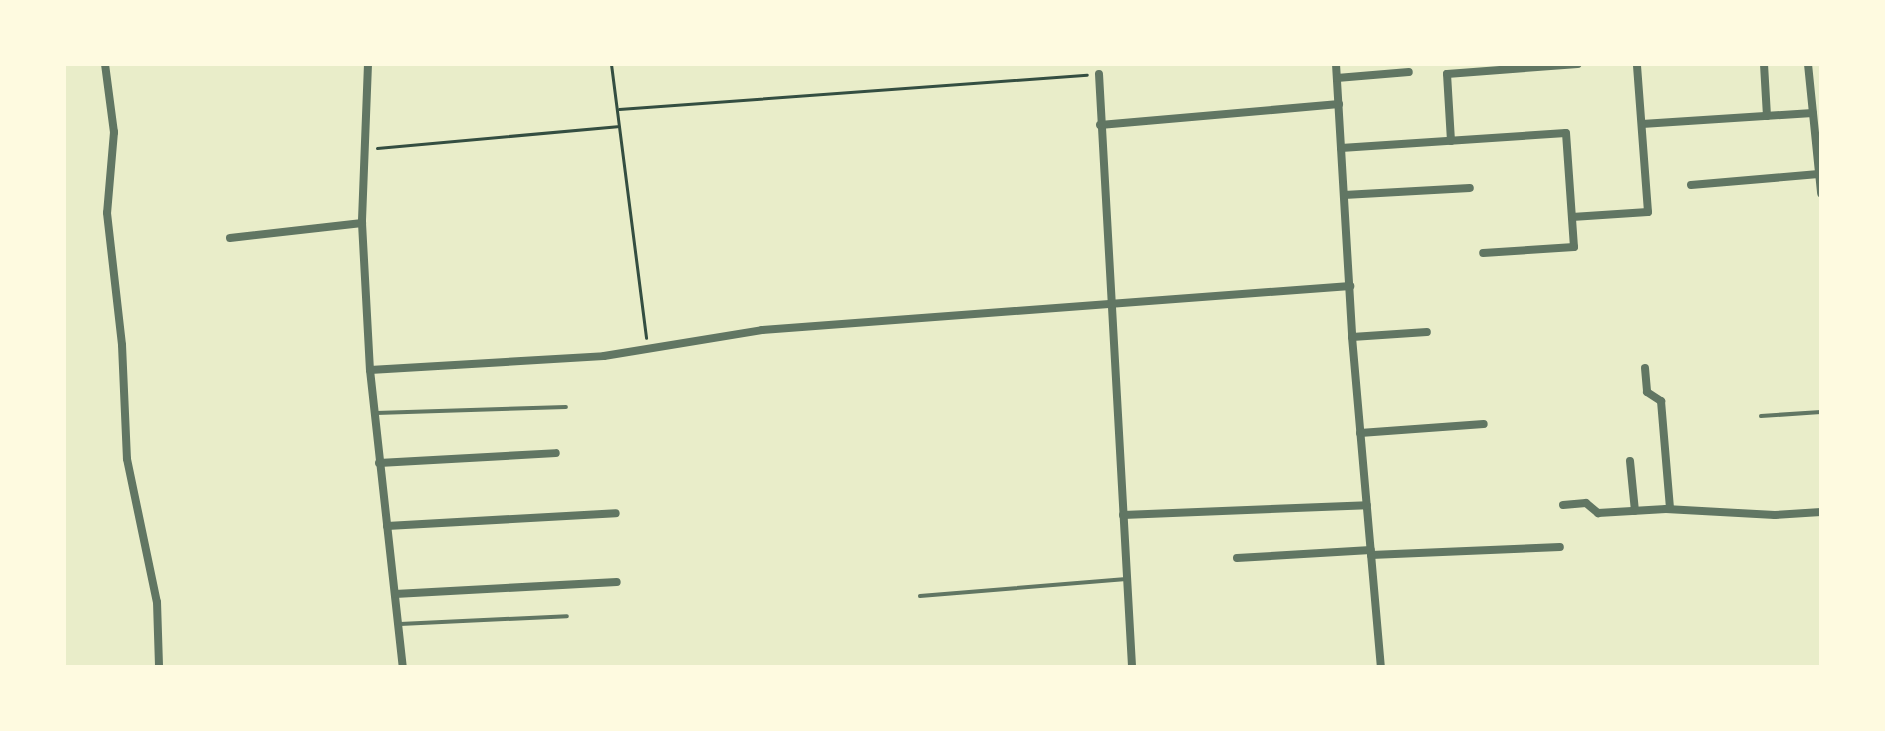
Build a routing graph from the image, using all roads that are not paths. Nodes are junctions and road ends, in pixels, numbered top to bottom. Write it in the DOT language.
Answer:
graph roads {
  1 [pos="105,64"];
  2 [pos="368,64"];
  3 [pos="1336,64"];
  4 [pos="1578,64"];
  5 [pos="1637,64"];
  6 [pos="1764,64"];
  7 [pos="1808,64"];
  8 [pos="1409,72"];
  9 [pos="1099,74"];
  10 [pos="1337,78"];
  11 [pos="1339,104"];
  12 [pos="1813,113"];
  13 [pos="1767,116"];
  14 [pos="1642,124"];
  15 [pos="1100,125"];
  16 [pos="1451,141"];
  17 [pos="1341,148"];
  18 [pos="1819,174"];
  19 [pos="1691,185"];
  20 [pos="1470,188"];
  21 [pos="1821,193"];
  22 [pos="1344,195"];
  23 [pos="1572,217"];
  24 [pos="362,223"];
  25 [pos="230,238"];
  26 [pos="1483,253"];
  27 [pos="1350,286"];
  28 [pos="1110,306"];
  29 [pos="1427,332"];
  30 [pos="1352,337"];
  31 [pos="1645,368"];
  32 [pos="370,370"];
  33 [pos="566,407"];
  34 [pos="1821,412"];
  35 [pos="373,413"];
  36 [pos="1761,416"];
  37 [pos="1484,424"];
  38 [pos="1360,433"];
  39 [pos="556,453"];
  40 [pos="1630,461"];
  41 [pos="379,463"];
  42 [pos="1367,505"];
  43 [pos="1563,505"];
  44 [pos="1670,509"];
  45 [pos="1635,511"];
  46 [pos="1821,512"];
  47 [pos="616,513"];
  48 [pos="1123,515"];
  49 [pos="387,526"];
  50 [pos="1560,547"];
  51 [pos="1371,553"];
  52 [pos="1237,558"];
  53 [pos="1126,579"];
  54 [pos="617,582"];
  55 [pos="395,594"];
  56 [pos="920,596"];
  57 [pos="567,616"];
  58 [pos="398,624"];
  59 [pos="159,667"];
  60 [pos="403,667"];
  61 [pos="1132,667"];
  62 [pos="1381,667"];
  1 -- 59 [label="street"];
  2 -- 24 [label="street"];
  3 -- 10 [label="street"];
  4 -- 16 [label="street"];
  5 -- 14 [label="street"];
  6 -- 13 [label="street"];
  7 -- 12 [label="street"];
  8 -- 10 [label="street"];
  9 -- 15 [label="street"];
  10 -- 11 [label="street"];
  11 -- 15 [label="street"];
  11 -- 17 [label="street"];
  12 -- 13 [label="street"];
  12 -- 18 [label="street"];
  13 -- 14 [label="street"];
  14 -- 23 [label="street"];
  15 -- 28 [label="street"];
  16 -- 17 [label="street"];
  16 -- 23 [label="street"];
  17 -- 22 [label="street"];
  18 -- 19 [label="street"];
  18 -- 21 [label="street"];
  20 -- 22 [label="street"];
  22 -- 27 [label="street"];
  23 -- 26 [label="street"];
  24 -- 25 [label="street"];
  24 -- 32 [label="street"];
  27 -- 28 [label="street"];
  27 -- 30 [label="street"];
  28 -- 32 [label="street"];
  28 -- 48 [label="street"];
  29 -- 30 [label="street"];
  30 -- 38 [label="street"];
  31 -- 44 [label="street"];
  32 -- 35 [label="street"];
  33 -- 35 [label="lane"];
  34 -- 36 [label="lane"];
  35 -- 41 [label="street"];
  37 -- 38 [label="street"];
  38 -- 42 [label="street"];
  39 -- 41 [label="street"];
  40 -- 45 [label="street"];
  41 -- 49 [label="street"];
  42 -- 48 [label="street"];
  42 -- 51 [label="street"];
  43 -- 45 [label="street"];
  44 -- 45 [label="street"];
  44 -- 46 [label="street"];
  47 -- 49 [label="street"];
  48 -- 53 [label="street"];
  49 -- 55 [label="street"];
  50 -- 51 [label="street"];
  51 -- 52 [label="street"];
  51 -- 62 [label="street"];
  53 -- 56 [label="lane"];
  53 -- 61 [label="street"];
  54 -- 55 [label="street"];
  55 -- 58 [label="street"];
  57 -- 58 [label="lane"];
  58 -- 60 [label="street"];
}
